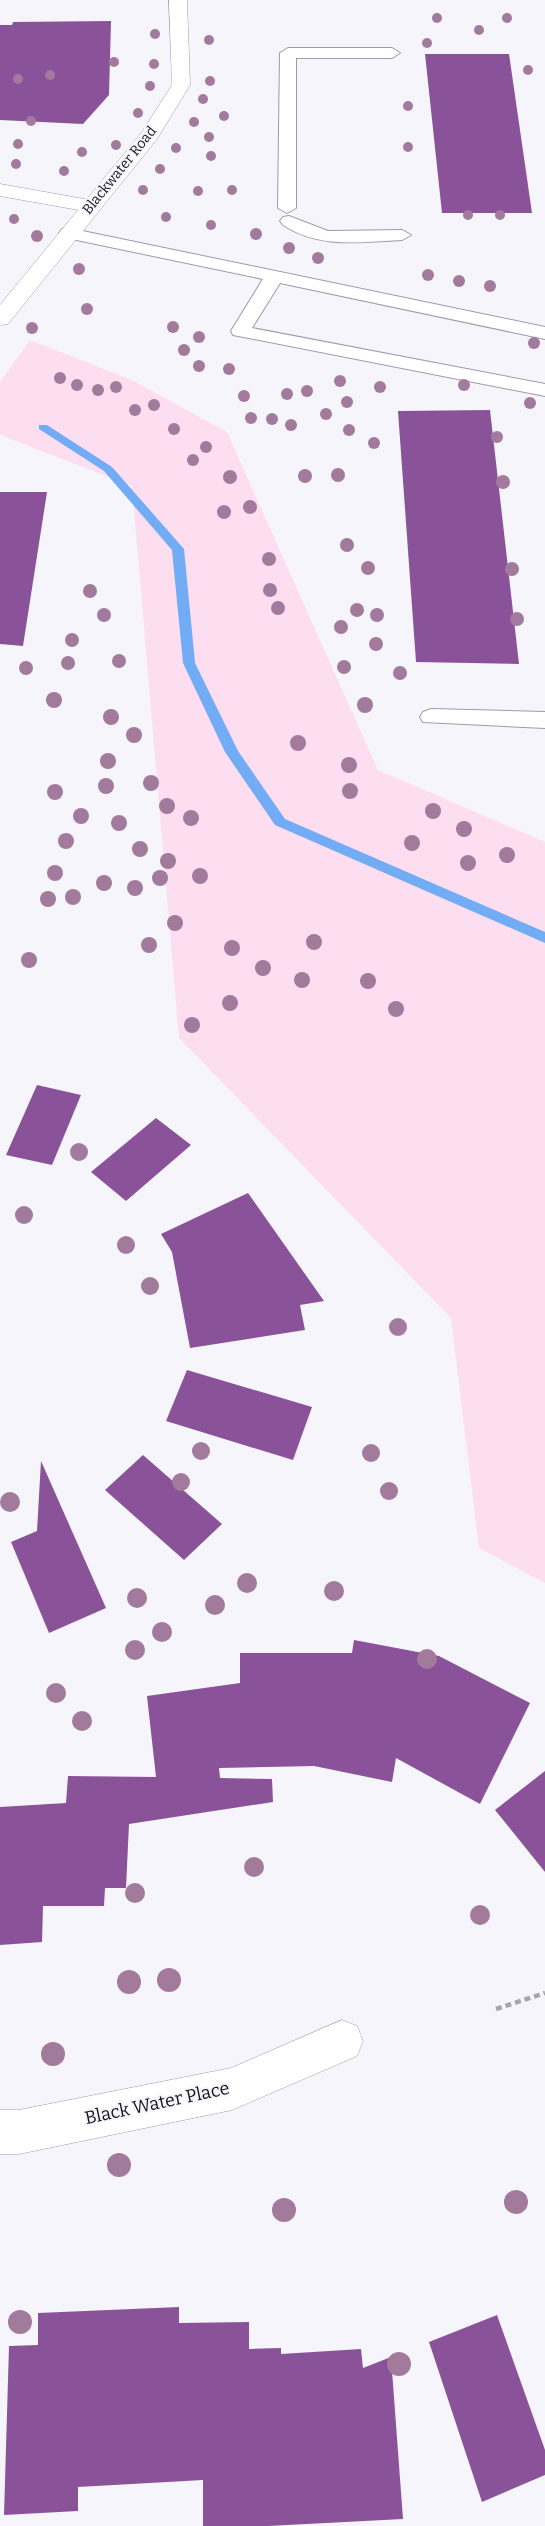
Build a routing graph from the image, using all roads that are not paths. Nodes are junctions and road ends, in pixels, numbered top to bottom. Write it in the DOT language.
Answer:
graph roads {
  1 [pos="178,0"];
  2 [pos="392,53"];
  3 [pos="0,190"];
  4 [pos="90,206"];
  5 [pos="68,233"];
  6 [pos="402,235"];
  7 [pos="274,277"];
  8 [pos="0,319"];
  9 [pos="545,333"];
  10 [pos="545,390"];
  11 [pos="431,717"];
  12 [pos="545,720"];
  13 [pos="342,2041"];
  14 [pos="0,2132"];
  1 -- 4 [label="street, Blackwater Road"];
  2 -- 6 [label="lane"];
  3 -- 4 [label="street"];
  4 -- 5 [label="street, Blackwater Road"];
  5 -- 7 [label="lane"];
  5 -- 8 [label="street, Blackwater Road"];
  7 -- 9 [label="lane"];
  7 -- 10 [label="lane"];
  11 -- 12 [label="lane"];
  13 -- 14 [label="street, Black Water Place"];
}
